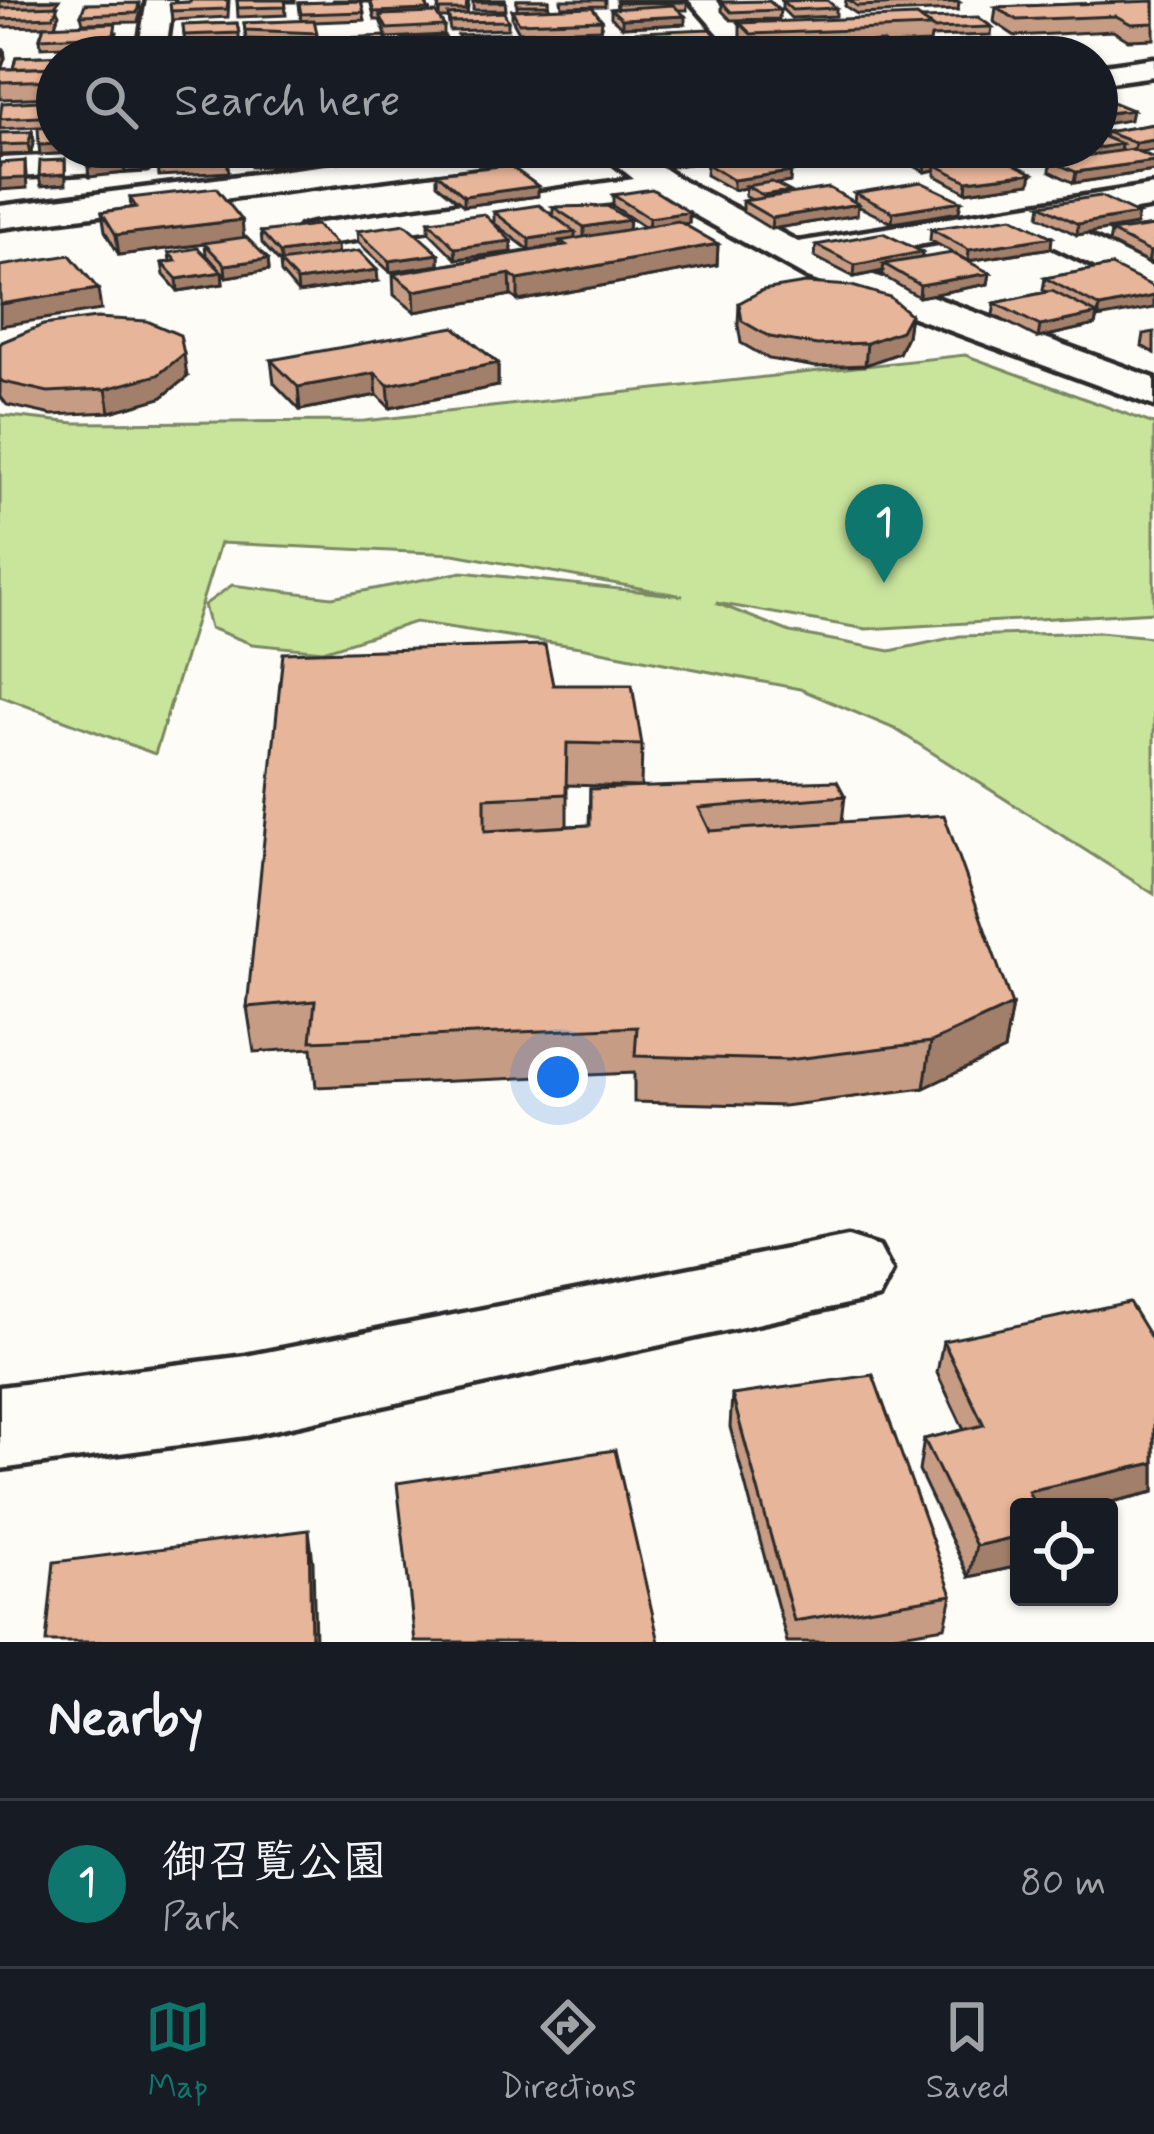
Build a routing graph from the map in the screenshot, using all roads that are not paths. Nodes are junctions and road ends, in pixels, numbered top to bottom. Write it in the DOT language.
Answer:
graph roads {
  1 [pos="160,0"];
  2 [pos="702,0"];
  3 [pos="154,36"];
  4 [pos="735,36"];
  5 [pos="1154,67"];
  6 [pos="1118,72"];
  7 [pos="36,165"];
  8 [pos="138,168"];
  9 [pos="377,168"];
  10 [pos="641,168"];
  11 [pos="0,169"];
  12 [pos="666,185"];
  13 [pos="1154,196"];
  14 [pos="142,197"];
  15 [pos="0,217"];
  16 [pos="1022,217"];
  17 [pos="314,235"];
  18 [pos="788,254"];
  19 [pos="1154,283"];
  20 [pos="1154,393"];
  21 [pos="848,1271"];
  22 [pos="0,1428"];
  1 -- 3 [label="street"];
  2 -- 4 [label="street"];
  5 -- 6 [label="street"];
  7 -- 11 [label="street"];
  8 -- 14 [label="street"];
  9 -- 14 [label="street"];
  10 -- 12 [label="street"];
  12 -- 17 [label="street"];
  12 -- 18 [label="street"];
  13 -- 16 [label="street"];
  14 -- 15 [label="street"];
  16 -- 18 [label="street"];
  16 -- 19 [label="street"];
  18 -- 20 [label="street"];
  21 -- 22 [label="street"];
}
